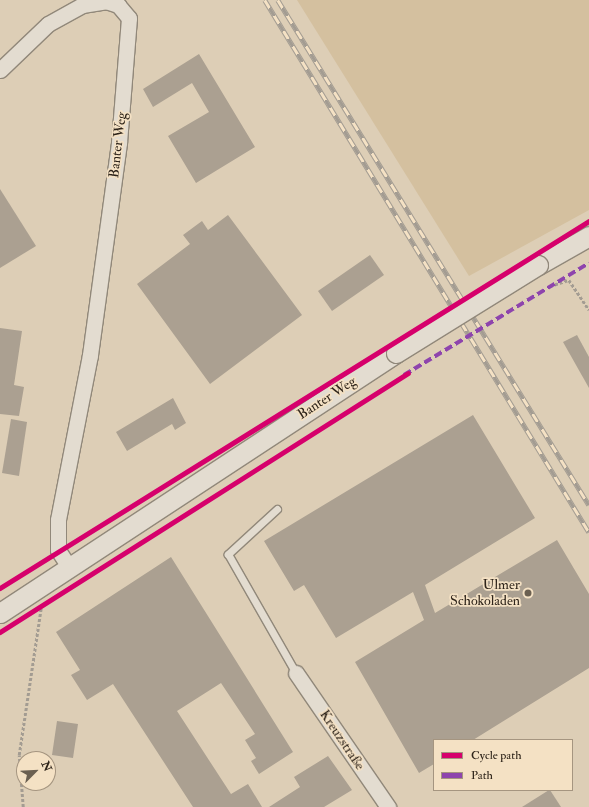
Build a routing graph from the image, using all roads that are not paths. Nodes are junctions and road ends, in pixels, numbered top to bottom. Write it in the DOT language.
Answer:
graph roads {
  1 [pos="0,70"];
  2 [pos="589,236"];
  3 [pos="277,509"];
  4 [pos="69,567"];
  5 [pos="0,613"];
  6 [pos="296,673"];
  7 [pos="382,805"];
  1 -- 4 [label="street, Banter Weg"];
  2 -- 4 [label="street, Banter Weg, bridge"];
  3 -- 6 [label="lane"];
  4 -- 5 [label="street, Banter Weg"];
  6 -- 7 [label="street, Kreuzstraße"];
}
